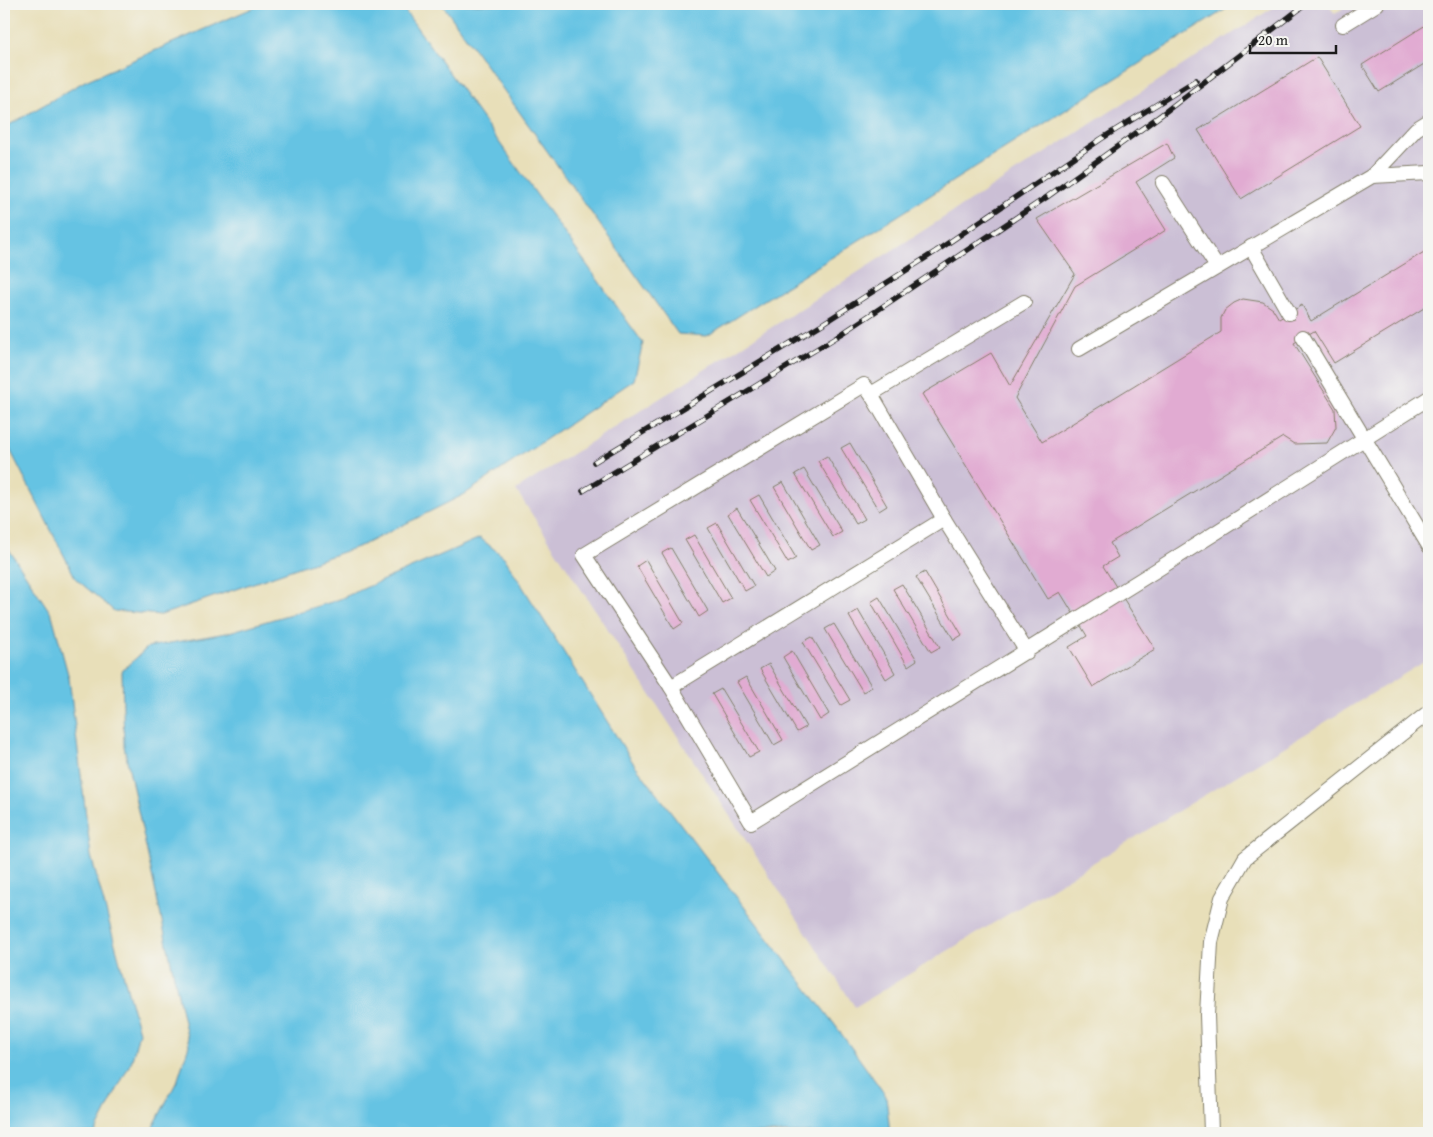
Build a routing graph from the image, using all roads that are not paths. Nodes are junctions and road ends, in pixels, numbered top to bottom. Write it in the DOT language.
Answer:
graph roads {
  1 [pos="1377,4"];
  2 [pos="1343,25"];
  3 [pos="1429,121"];
  4 [pos="1429,173"];
  5 [pos="1372,176"];
  6 [pos="1162,182"];
  7 [pos="1251,247"];
  8 [pos="1217,267"];
  9 [pos="1024,302"];
  10 [pos="1289,313"];
  11 [pos="1303,337"];
  12 [pos="1079,349"];
  13 [pos="871,394"];
  14 [pos="1429,398"];
  15 [pos="1365,439"];
  16 [pos="944,519"];
  17 [pos="1429,546"];
  18 [pos="1027,652"];
  19 [pos="671,687"];
  20 [pos="1429,712"];
  21 [pos="1211,1133"];
  1 -- 2 [label="lane"];
  3 -- 5 [label="lane"];
  4 -- 5 [label="lane"];
  5 -- 7 [label="lane"];
  6 -- 8 [label="lane"];
  7 -- 8 [label="lane"];
  7 -- 10 [label="lane"];
  8 -- 12 [label="lane"];
  9 -- 13 [label="lane"];
  11 -- 15 [label="lane"];
  13 -- 16 [label="lane"];
  13 -- 19 [label="lane"];
  14 -- 15 [label="lane"];
  15 -- 17 [label="lane"];
  15 -- 18 [label="lane"];
  16 -- 18 [label="lane"];
  16 -- 19 [label="lane"];
  18 -- 19 [label="lane"];
  20 -- 21 [label="lane"];
}
